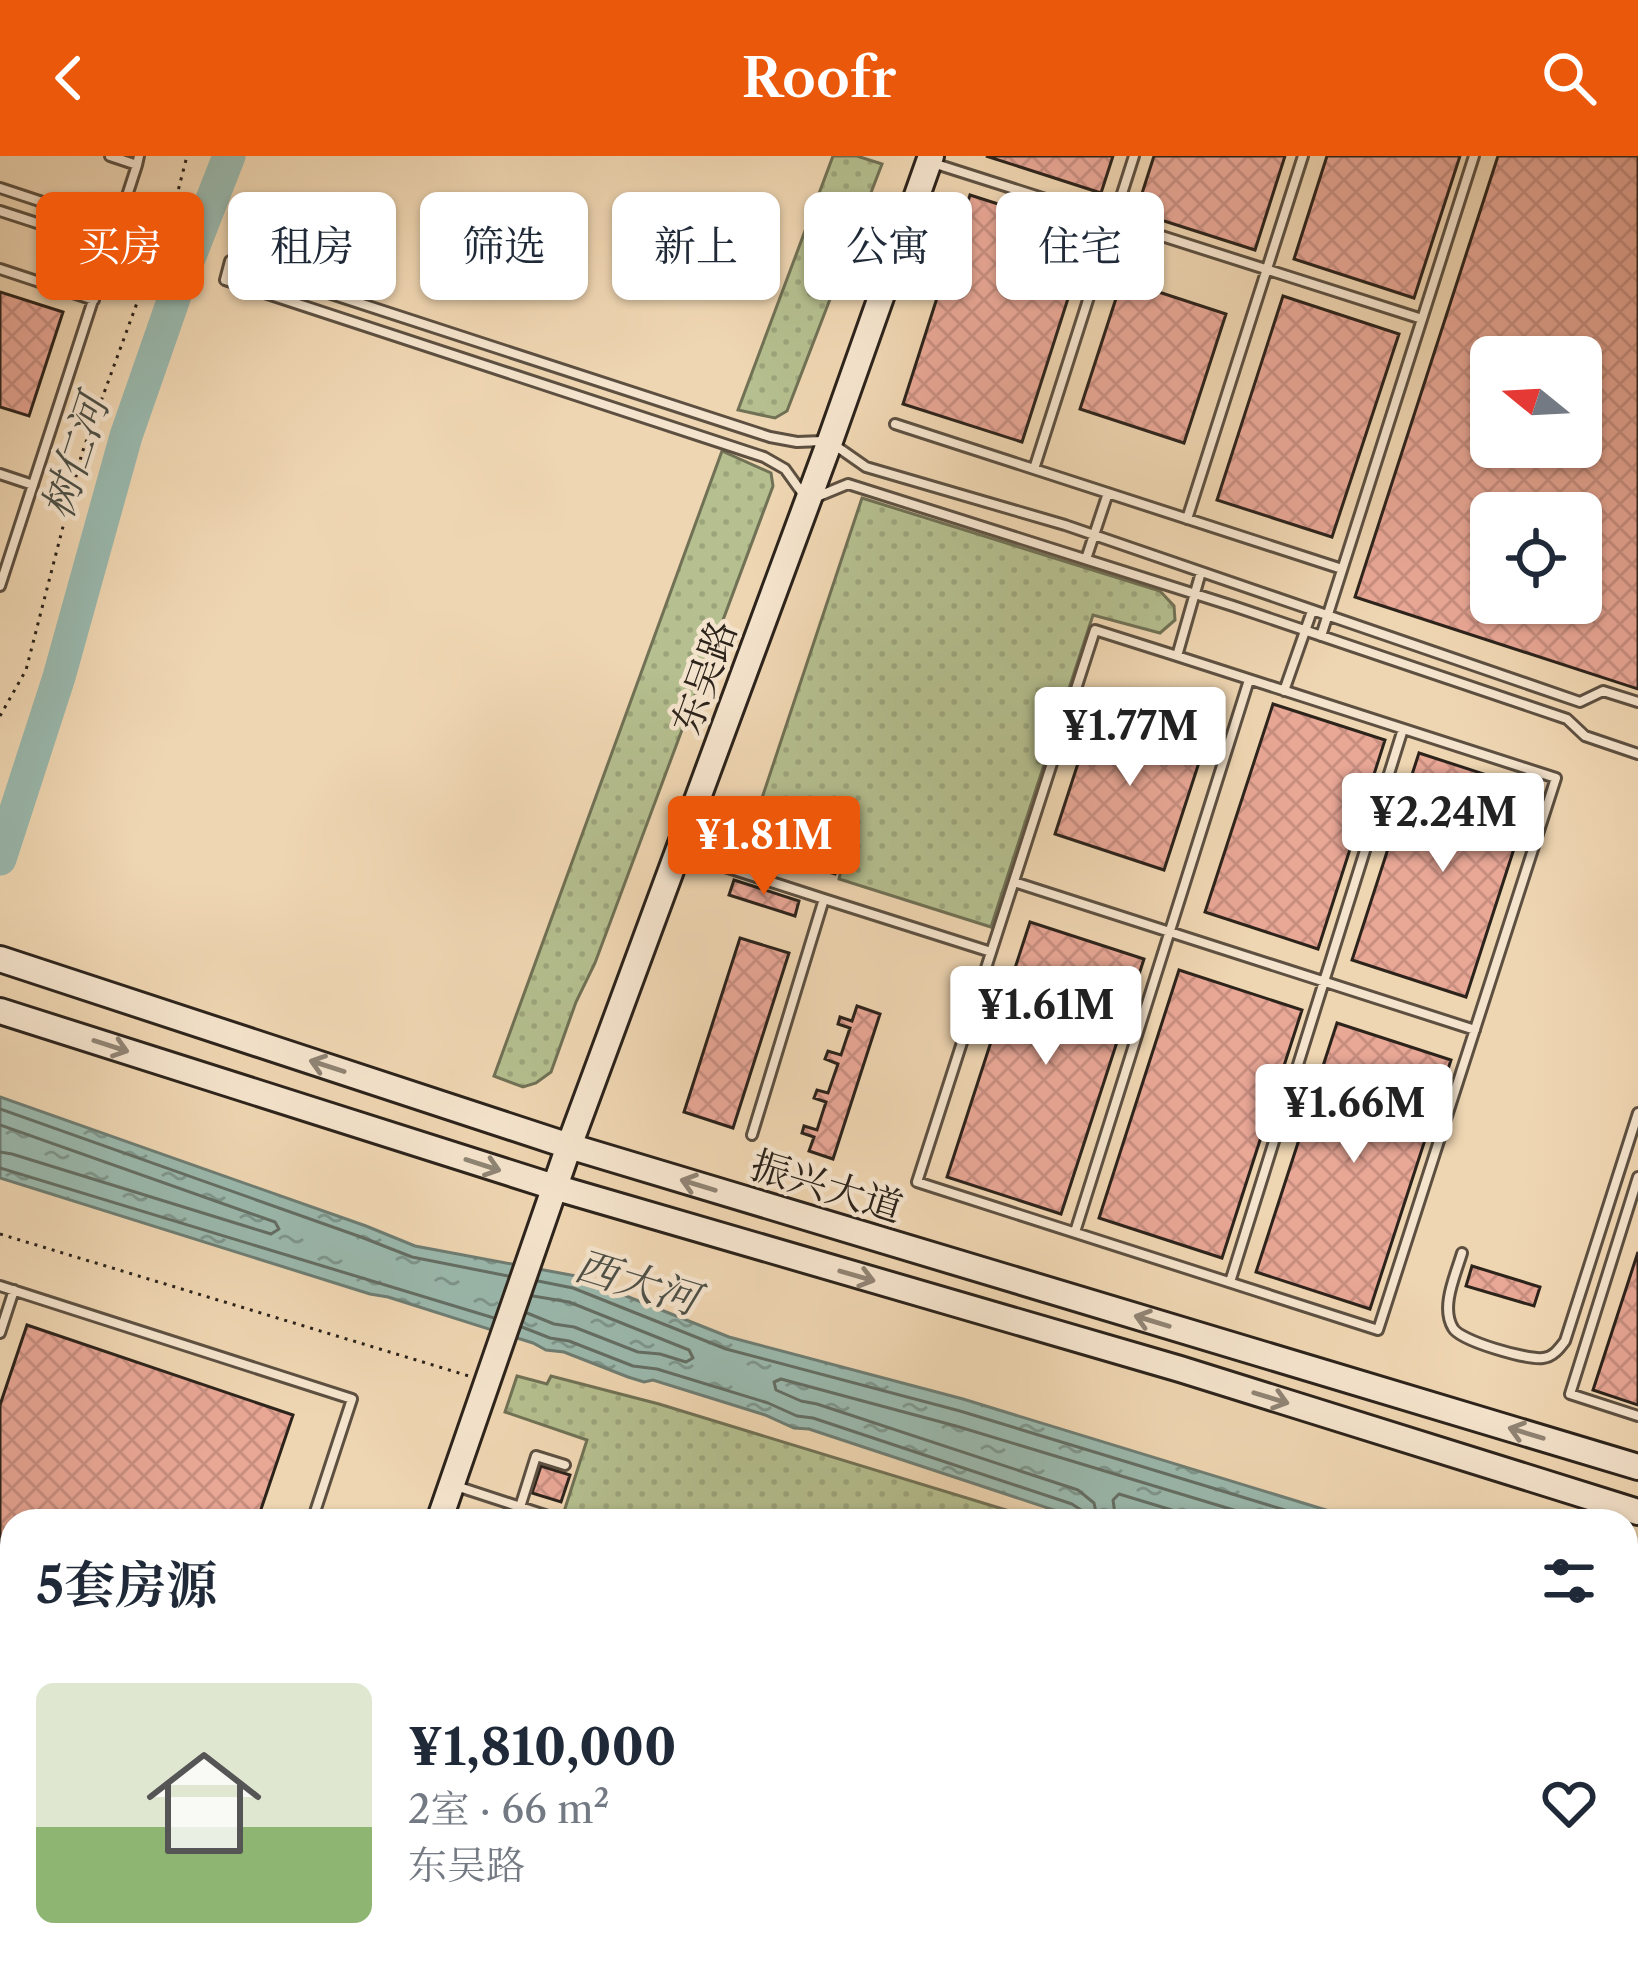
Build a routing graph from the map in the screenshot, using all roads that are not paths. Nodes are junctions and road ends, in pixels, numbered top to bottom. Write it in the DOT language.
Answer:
graph roads {
  1 [pos="110,156"];
  2 [pos="1134,156"];
  3 [pos="1303,156"];
  4 [pos="1474,156"];
  5 [pos="930,159"];
  6 [pos="138,160"];
  7 [pos="0,188"];
  8 [pos="128,192"];
  9 [pos="1027,192"];
  10 [pos="1122,192"];
  11 [pos="36,200"];
  12 [pos="0,211"];
  13 [pos="36,223"];
  14 [pos="1164,237"];
  15 [pos="0,269"];
  16 [pos="1267,270"];
  17 [pos="36,281"];
  18 [pos="94,300"];
  19 [pos="1088,300"];
  20 [pos="1422,319"];
  21 [pos="895,424"];
  22 [pos="830,441"];
  23 [pos="1034,469"];
  24 [pos="0,474"];
  25 [pos="33,485"];
  26 [pos="1108,493"];
  27 [pos="808,500"];
  28 [pos="1187,519"];
  29 [pos="1094,535"];
  30 [pos="1086,560"];
  31 [pos="1342,569"];
  32 [pos="1201,572"];
  33 [pos="0,586"];
  34 [pos="1195,594"];
  35 [pos="1312,611"];
  36 [pos="1328,616"];
  37 [pos="1305,630"];
  38 [pos="1321,636"];
  39 [pos="1177,656"];
  40 [pos="1249,680"];
  41 [pos="1284,691"];
  42 [pos="1638,703"];
  43 [pos="1403,729"];
  44 [pos="1638,754"];
  45 [pos="678,852"];
  46 [pos="1014,882"];
  47 [pos="824,899"];
  48 [pos="1169,932"];
  49 [pos="991,952"];
  50 [pos="0,959"];
  51 [pos="1324,982"];
  52 [pos="0,1011"];
  53 [pos="1475,1030"];
  54 [pos="1638,1113"];
  55 [pos="752,1135"];
  56 [pos="569,1146"];
  57 [pos="1638,1177"];
  58 [pos="554,1187"];
  59 [pos="1075,1232"];
  60 [pos="1462,1253"];
  61 [pos="1230,1282"];
  62 [pos="0,1286"];
  63 [pos="14,1290"];
  64 [pos="0,1334"];
  65 [pos="1638,1416"];
  66 [pos="565,1465"];
  67 [pos="1638,1467"];
  68 [pos="452,1485"];
  69 [pos="520,1507"];
  70 [pos="316,1509"];
  71 [pos="444,1509"];
  72 [pos="526,1509"];
  73 [pos="1628,1509"];
  1 -- 6 [label="lane"];
  2 -- 10 [label="lane"];
  3 -- 16 [label="lane"];
  4 -- 20 [label="lane"];
  5 -- 9 [label="lane"];
  5 -- 22 [label="main road, 东吴路"];
  6 -- 8 [label="lane"];
  7 -- 11 [label="lane"];
  12 -- 13 [label="lane"];
  14 -- 16 [label="lane"];
  15 -- 17 [label="lane"];
  16 -- 20 [label="lane"];
  16 -- 28 [label="lane"];
  18 -- 25 [label="lane"];
  19 -- 23 [label="lane"];
  20 -- 31 [label="lane"];
  21 -- 23 [label="lane"];
  22 -- 27 [label="main road, 东吴路"];
  22 -- 27 [label="lane"];
  22 -- 29 [label="lane"];
  23 -- 26 [label="lane"];
  24 -- 25 [label="lane"];
  25 -- 33 [label="lane"];
  26 -- 28 [label="lane"];
  26 -- 29 [label="lane"];
  27 -- 30 [label="lane"];
  27 -- 45 [label="main road, 东吴路"];
  28 -- 31 [label="lane"];
  29 -- 30 [label="lane"];
  29 -- 32 [label="lane"];
  30 -- 34 [label="lane"];
  31 -- 36 [label="lane"];
  32 -- 34 [label="lane"];
  32 -- 35 [label="lane"];
  34 -- 37 [label="lane"];
  34 -- 39 [label="lane"];
  35 -- 36 [label="lane"];
  35 -- 37 [label="lane"];
  36 -- 38 [label="lane"];
  36 -- 42 [label="lane"];
  37 -- 38 [label="lane"];
  37 -- 41 [label="lane"];
  38 -- 44 [label="lane"];
  39 -- 40 [label="lane"];
  39 -- 46 [label="lane"];
  40 -- 41 [label="lane"];
  40 -- 48 [label="lane"];
  41 -- 43 [label="lane"];
  43 -- 51 [label="lane"];
  43 -- 53 [label="lane"];
  45 -- 47 [label="lane"];
  45 -- 56 [label="main road, 东吴路"];
  46 -- 48 [label="lane"];
  46 -- 49 [label="lane"];
  47 -- 49 [label="lane"];
  47 -- 55 [label="lane"];
  48 -- 51 [label="lane"];
  48 -- 59 [label="lane"];
  49 -- 59 [label="lane"];
  56 -- 50 [label="main road, 振兴大道, one-way"];
  51 -- 53 [label="lane"];
  51 -- 61 [label="lane"];
  52 -- 58 [label="main road, 振兴大道, one-way"];
  53 -- 61 [label="lane"];
  54 -- 60 [label="lane"];
  56 -- 58 [label="main road, 东吴路"];
  67 -- 56 [label="main road, 振兴大道, one-way"];
  57 -- 65 [label="lane"];
  58 -- 68 [label="main road, 东吴路"];
  58 -- 73 [label="main road, 振兴大道, one-way"];
  59 -- 61 [label="lane"];
  62 -- 63 [label="lane"];
  63 -- 64 [label="lane"];
  63 -- 70 [label="lane"];
  66 -- 69 [label="lane"];
  68 -- 69 [label="lane"];
  68 -- 71 [label="main road"];
  69 -- 72 [label="lane"];
}
